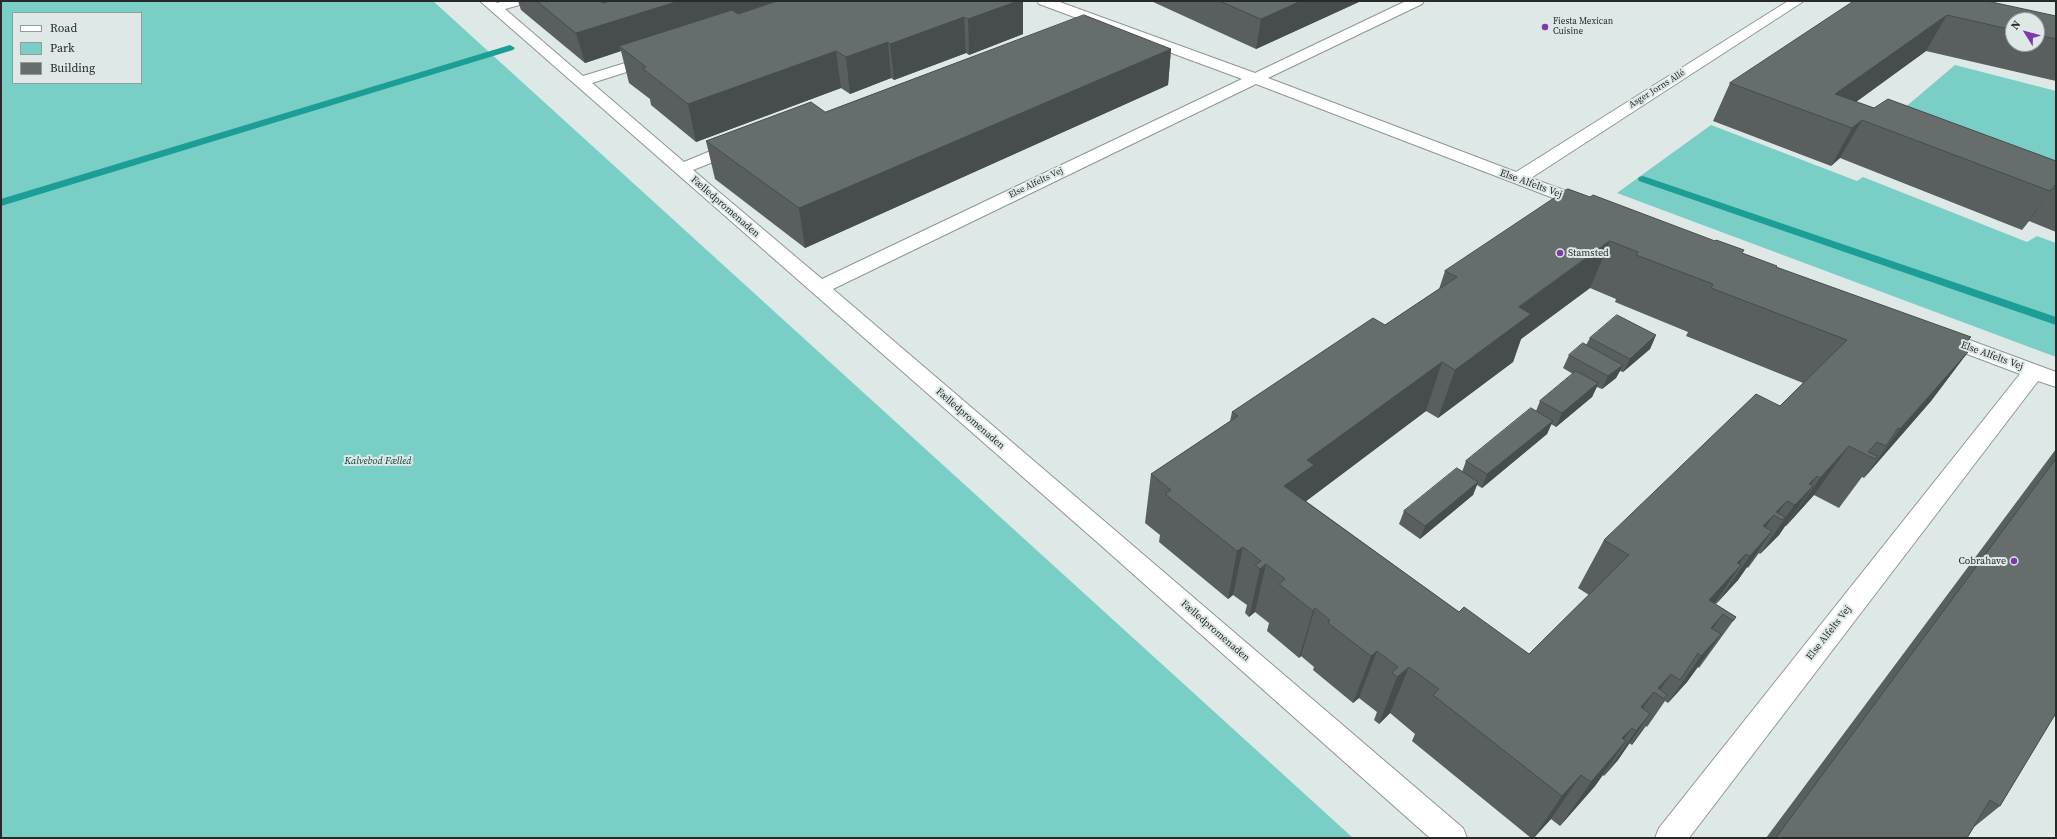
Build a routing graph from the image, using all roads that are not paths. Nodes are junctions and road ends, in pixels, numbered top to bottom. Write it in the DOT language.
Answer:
graph roads {
  1 [pos="518,1"];
  2 [pos="1417,1"];
  3 [pos="1797,1"];
  4 [pos="1058,3"];
  5 [pos="491,4"];
  6 [pos="1105,24"];
  7 [pos="1083,32"];
  8 [pos="670,53"];
  9 [pos="1253,78"];
  10 [pos="580,82"];
  11 [pos="753,140"];
  12 [pos="680,168"];
  13 [pos="1517,179"];
  14 [pos="1604,211"];
  15 [pos="818,288"];
  16 [pos="1923,330"];
  17 [pos="2045,376"];
  18 [pos="1452,838"];
  19 [pos="1670,838"];
  1 -- 5 [label="street"];
  2 -- 9 [label="street, Else Alfelts Vej"];
  3 -- 13 [label="street, Asger Jorns Allé"];
  4 -- 6 [label="street, Else Alfelts Vej"];
  5 -- 10 [label="street, Fælledpromenaden"];
  6 -- 7 [label="street"];
  6 -- 9 [label="street, Else Alfelts Vej"];
  8 -- 10 [label="street"];
  9 -- 13 [label="street, Else Alfelts Vej"];
  9 -- 15 [label="street, Else Alfelts Vej"];
  10 -- 12 [label="street, Fælledpromenaden"];
  11 -- 12 [label="street"];
  12 -- 15 [label="street, Fælledpromenaden"];
  13 -- 14 [label="street, Else Alfelts Vej"];
  15 -- 18 [label="street, Fælledpromenaden"];
  16 -- 17 [label="street, Else Alfelts Vej"];
  17 -- 19 [label="street, Else Alfelts Vej"];
}
